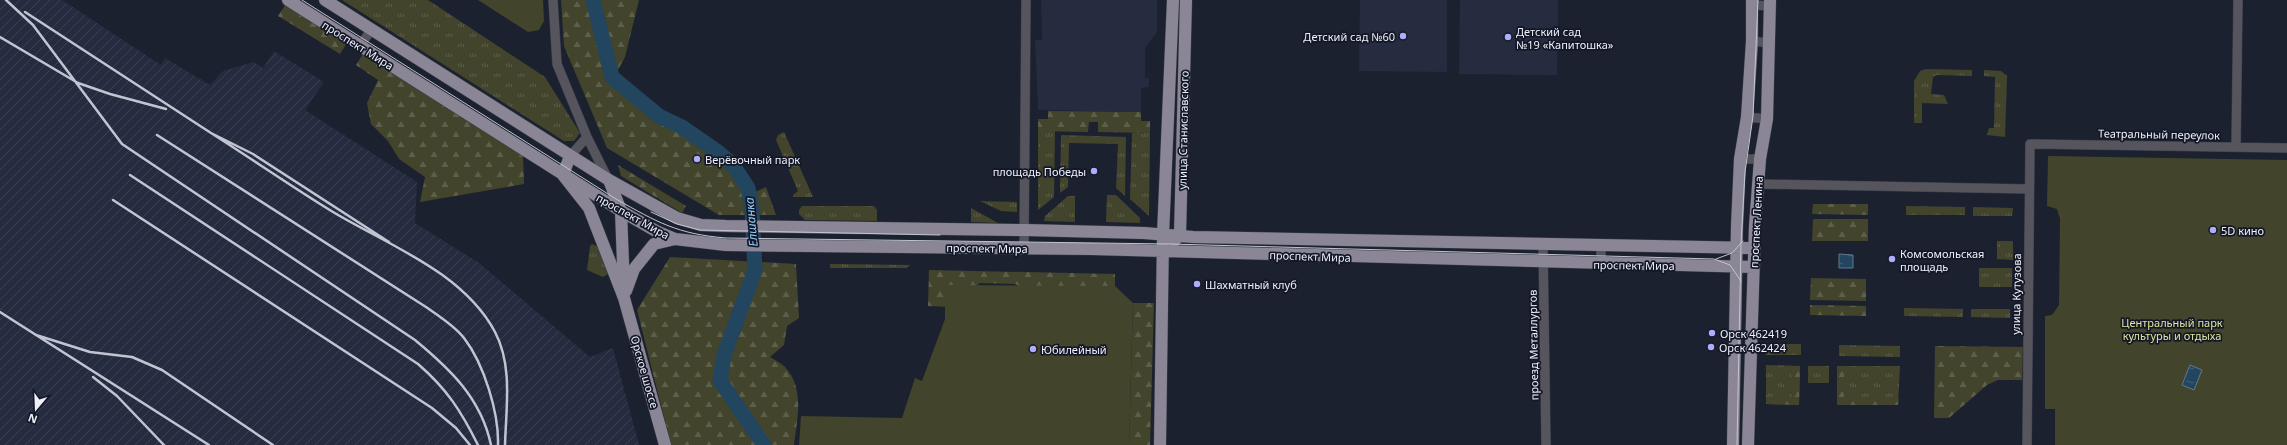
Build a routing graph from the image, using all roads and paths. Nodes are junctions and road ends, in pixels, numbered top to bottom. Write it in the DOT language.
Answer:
graph roads {
  1 [pos="288,0"];
  2 [pos="325,0"];
  3 [pos="553,0"];
  4 [pos="1026,0"];
  5 [pos="1173,0"];
  6 [pos="1186,0"];
  7 [pos="2238,0"];
  8 [pos="1752,3"];
  9 [pos="1770,3"];
  10 [pos="371,30"];
  11 [pos="1752,41"];
  12 [pos="1769,43"];
  13 [pos="360,46"];
  14 [pos="1747,117"];
  15 [pos="1767,119"];
  16 [pos="587,137"];
  17 [pos="2030,144"];
  18 [pos="2236,147"];
  19 [pos="2287,148"];
  20 [pos="570,156"];
  21 [pos="1760,159"];
  22 [pos="1740,160"];
  23 [pos="563,175"];
  24 [pos="608,180"];
  25 [pos="1758,184"];
  26 [pos="2029,189"];
  27 [pos="621,211"];
  28 [pos="1025,230"];
  29 [pos="1163,235"];
  30 [pos="1180,236"];
  31 [pos="675,239"];
  32 [pos="1282,239"];
  33 [pos="1311,240"];
  34 [pos="1393,242"];
  35 [pos="1517,245"];
  36 [pos="1543,246"];
  37 [pos="1601,246"];
  38 [pos="1024,248"];
  39 [pos="1736,248"];
  40 [pos="1754,248"];
  41 [pos="1162,251"];
  42 [pos="1282,256"];
  43 [pos="1310,257"];
  44 [pos="1392,259"];
  45 [pos="1517,262"];
  46 [pos="1543,263"];
  47 [pos="1601,264"];
  48 [pos="1736,267"];
  49 [pos="1754,268"];
  50 [pos="624,298"];
  51 [pos="1733,407"];
  52 [pos="1749,408"];
  53 [pos="665,445"];
  54 [pos="1160,445"];
  55 [pos="1546,445"];
  56 [pos="1732,445"];
  57 [pos="1748,445"];
  58 [pos="2027,445"];
  1 -- 13 [label="main road, проспект Мира"];
  2 -- 10 [label="main road, проспект Мира"];
  3 -- 16 [label="street"];
  4 -- 28 [label="street"];
  5 -- 29 [label="main road, улица Станиславского"];
  6 -- 30 [label="main road, улица Станиславского"];
  7 -- 18 [label="street"];
  8 -- 9 [label="street"];
  8 -- 11 [label="main road, проспект Ленина"];
  9 -- 12 [label="main road, проспект Ленина"];
  10 -- 13 [label="street"];
  10 -- 20 [label="main road, проспект Мира"];
  11 -- 12 [label="street"];
  11 -- 14 [label="main road, проспект Ленина"];
  12 -- 15 [label="main road, проспект Ленина"];
  13 -- 23 [label="main road, проспект Мира"];
  14 -- 15 [label="street"];
  14 -- 22 [label="main road, проспект Ленина"];
  15 -- 21 [label="main road, проспект Ленина"];
  16 -- 20 [label="street"];
  16 -- 24 [label="street"];
  17 -- 18 [label="street, Театральный переулок"];
  17 -- 26 [label="street, улица Кутузова"];
  18 -- 19 [label="street, Театральный переулок"];
  20 -- 23 [label="main road"];
  20 -- 24 [label="main road, проспект Мира"];
  21 -- 22 [label="street"];
  21 -- 25 [label="main road, проспект Ленина"];
  22 -- 39 [label="main road, проспект Ленина"];
  23 -- 27 [label="main road, проспект Мира"];
  23 -- 50 [label="main road"];
  24 -- 27 [label="main road"];
  24 -- 28 [label="main road, проспект Мира"];
  25 -- 26 [label="street"];
  25 -- 40 [label="main road, проспект Ленина"];
  26 -- 58 [label="street, улица Кутузова"];
  27 -- 31 [label="main road, проспект Мира"];
  27 -- 50 [label="main road"];
  28 -- 29 [label="main road, проспект Мира"];
  28 -- 38 [label="street"];
  29 -- 30 [label="main road, проспект Мира"];
  29 -- 41 [label="main road, улица Станиславского"];
  30 -- 32 [label="main road, проспект Мира"];
  30 -- 41 [label="main road"];
  31 -- 38 [label="main road, проспект Мира"];
  31 -- 50 [label="main road"];
  32 -- 33 [label="main road, проспект Мира"];
  32 -- 42 [label="street"];
  33 -- 34 [label="main road, проспект Мира"];
  33 -- 43 [label="street"];
  34 -- 35 [label="main road, проспект Мира"];
  34 -- 44 [label="street"];
  35 -- 36 [label="main road, проспект Мира"];
  35 -- 45 [label="street"];
  36 -- 37 [label="main road, проспект Мира"];
  36 -- 46 [label="street, проезд Металлургов"];
  37 -- 39 [label="main road, проспект Мира"];
  37 -- 47 [label="street"];
  38 -- 41 [label="main road, проспект Мира"];
  39 -- 40 [label="main road, проспект Мира"];
  39 -- 48 [label="main road, проспект Ленина"];
  40 -- 49 [label="main road, проспект Ленина"];
  41 -- 42 [label="main road, проспект Мира"];
  41 -- 54 [label="main road, улица Станиславского"];
  42 -- 43 [label="main road, проспект Мира"];
  43 -- 44 [label="main road, проспект Мира"];
  44 -- 45 [label="main road, проспект Мира"];
  45 -- 46 [label="main road, проспект Мира"];
  46 -- 47 [label="main road, проспект Мира"];
  46 -- 55 [label="street, проезд Металлургов"];
  47 -- 48 [label="main road, проспект Мира"];
  48 -- 49 [label="main road, проспект Мира"];
  48 -- 51 [label="main road, проспект Ленина"];
  49 -- 52 [label="main road, проспект Ленина"];
  50 -- 53 [label="main road, Орское шоссе"];
  51 -- 52 [label="street"];
  51 -- 56 [label="main road, проспект Ленина"];
  52 -- 57 [label="main road, проспект Ленина"];
}
